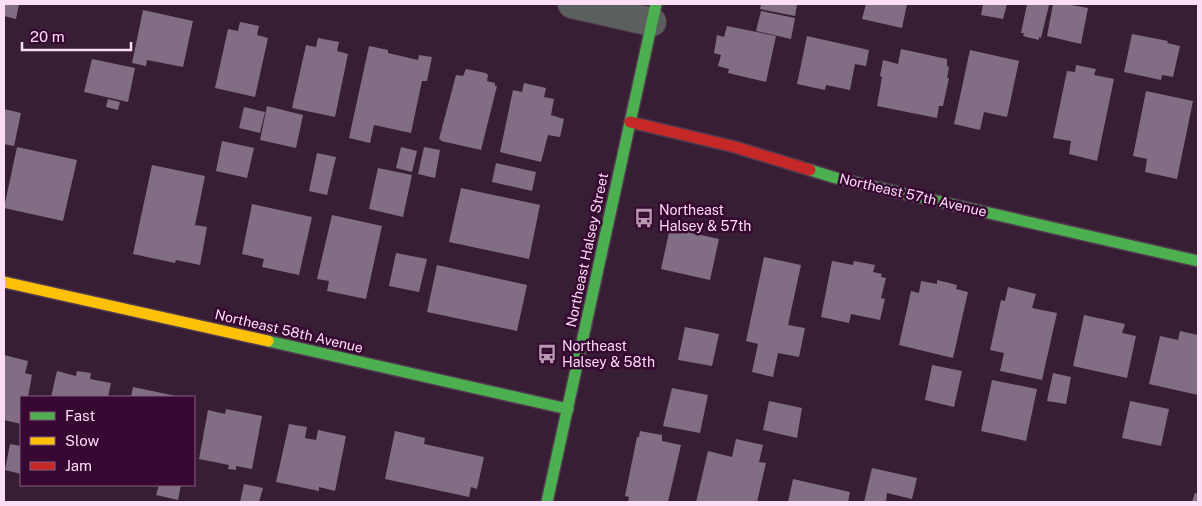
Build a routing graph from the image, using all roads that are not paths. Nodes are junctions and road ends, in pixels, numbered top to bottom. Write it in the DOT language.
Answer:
graph roads {
  1 [pos="572,4"];
  2 [pos="654,13"];
  3 [pos="630,122"];
  4 [pos="1198,261"];
  5 [pos="4,282"];
  6 [pos="568,409"];
  7 [pos="547,502"];
  1 -- 2 [label="street"];
  2 -- 3 [label="main road, Northeast Halsey Street"];
  3 -- 4 [label="main road, Northeast 57th Avenue"];
  3 -- 6 [label="main road, Northeast Halsey Street"];
  5 -- 6 [label="main road, Northeast 58th Avenue"];
  6 -- 7 [label="main road, Northeast Halsey Street"];
}
